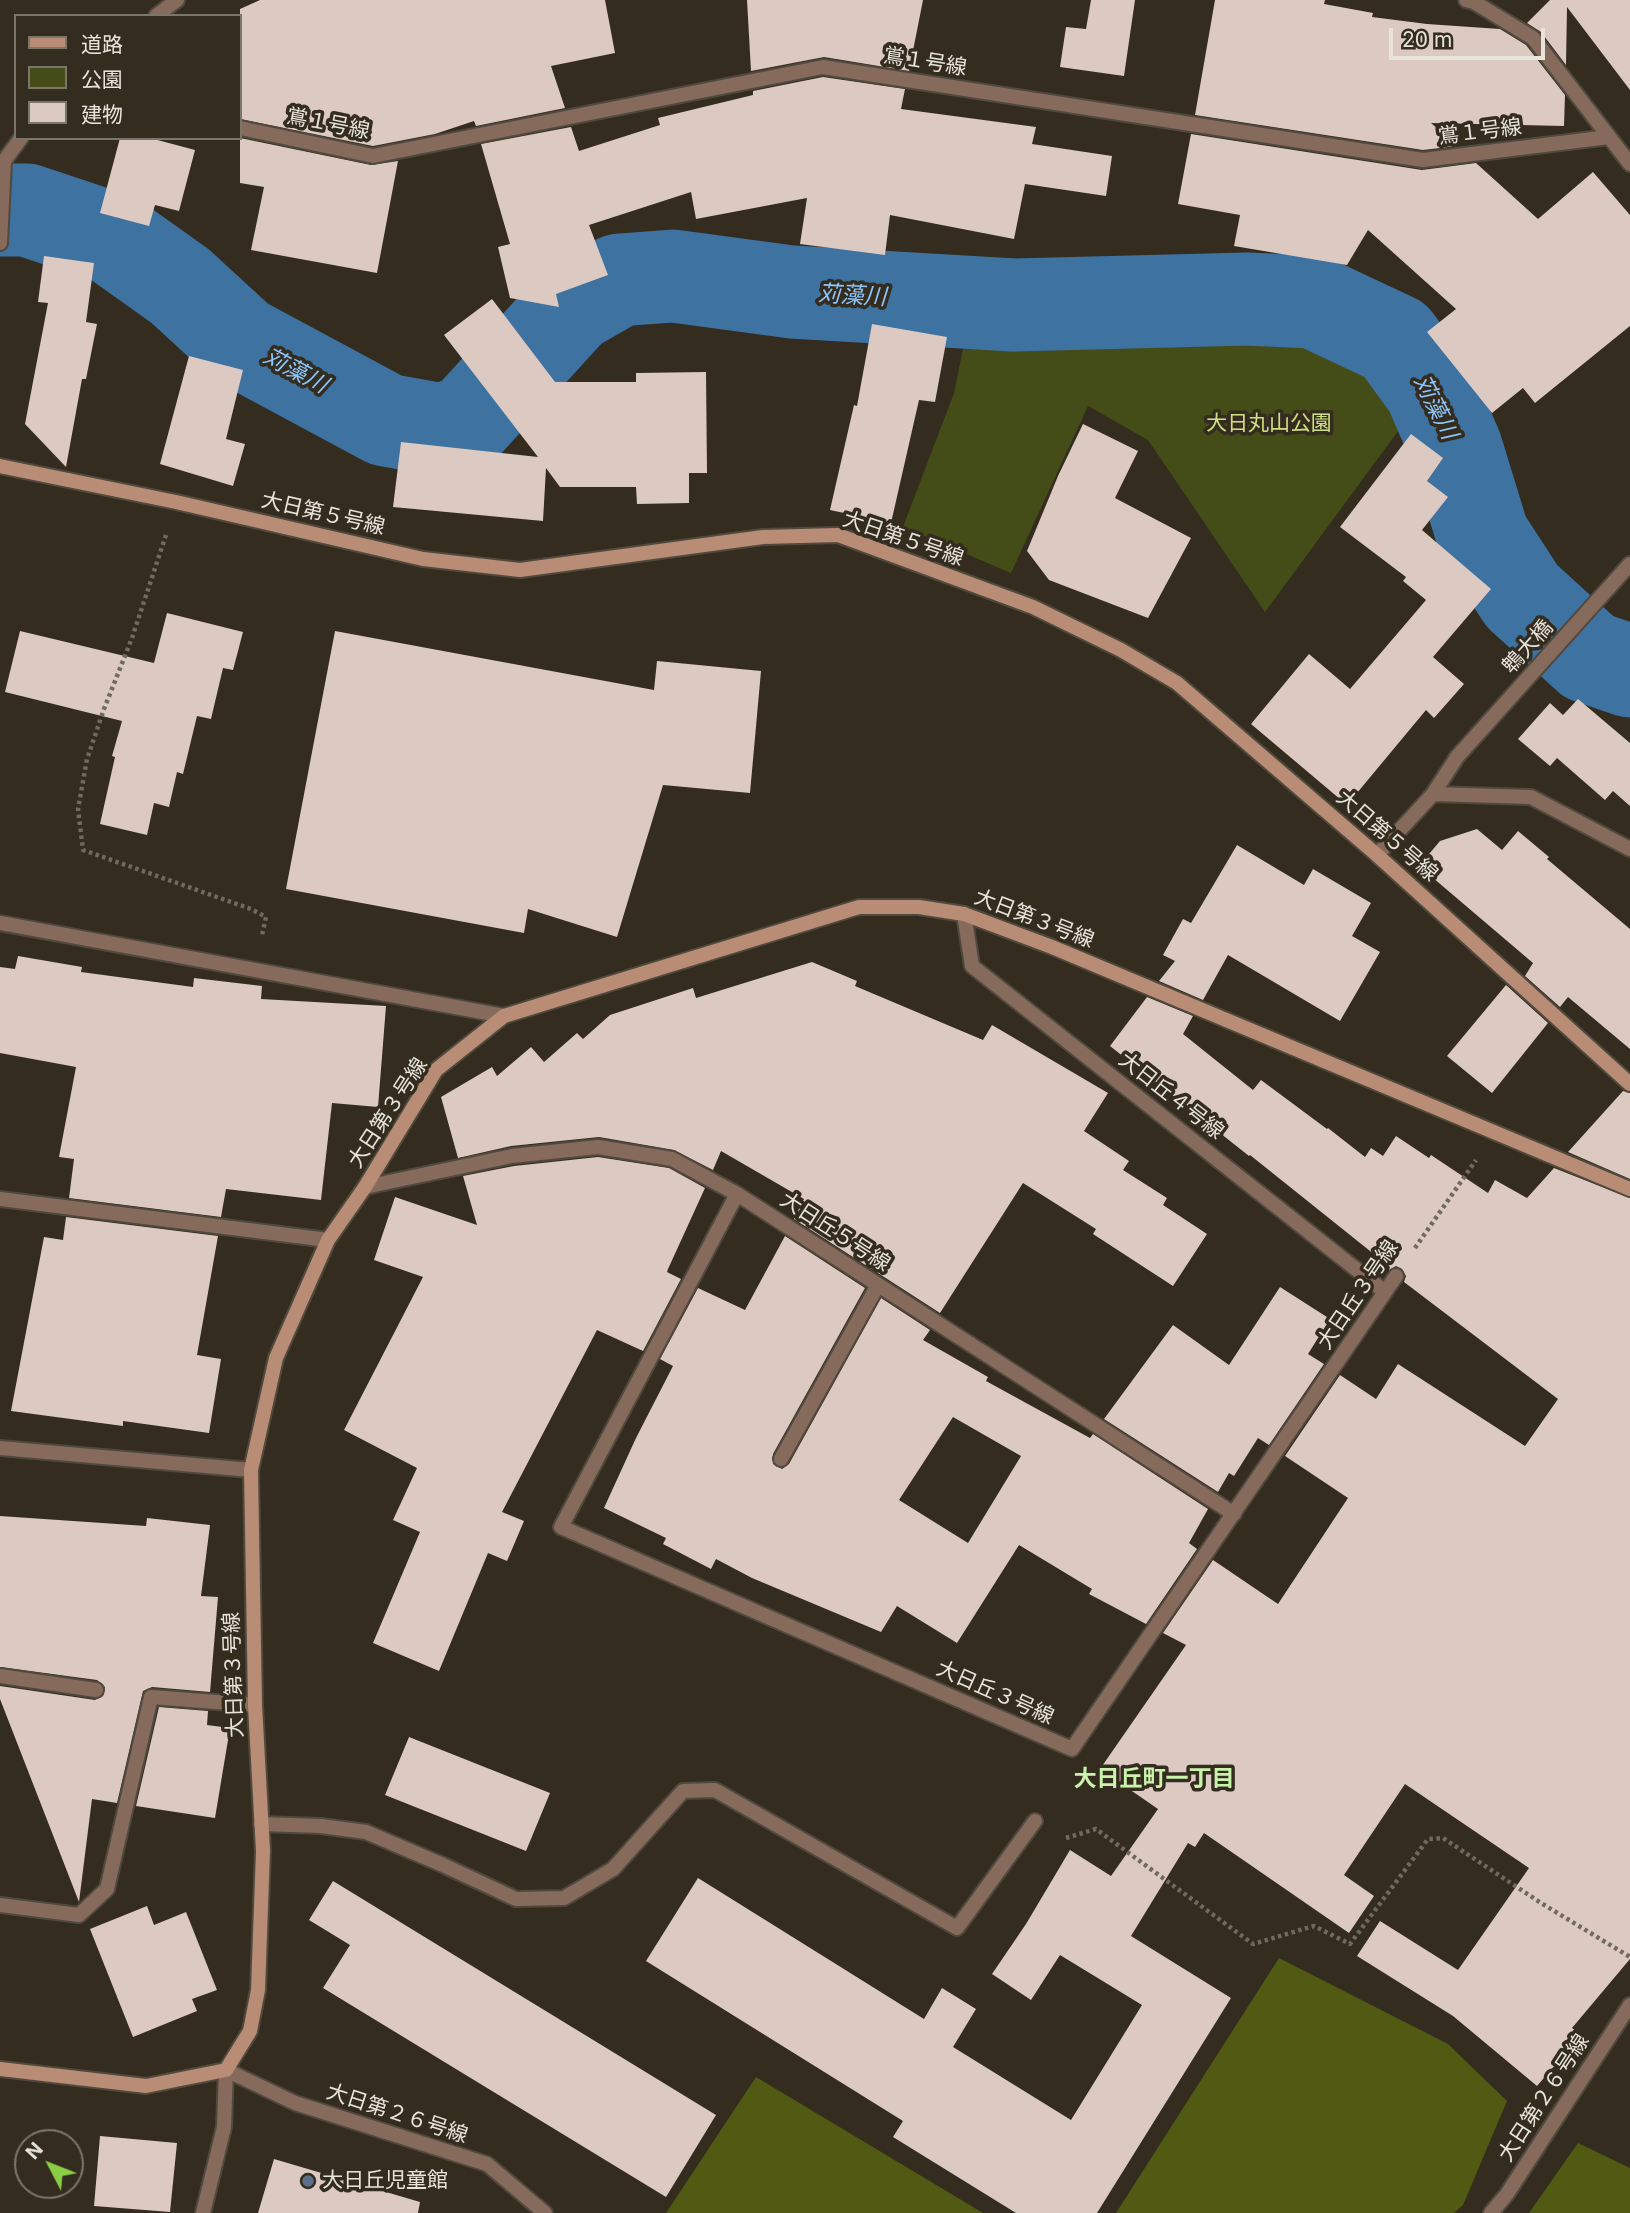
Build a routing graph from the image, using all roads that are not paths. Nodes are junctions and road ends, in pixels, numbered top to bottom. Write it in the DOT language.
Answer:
graph roads {
  1 [pos="177,0"];
  2 [pos="1466,0"];
  3 [pos="159,14"];
  4 [pos="242,128"];
  5 [pos="1609,137"];
  6 [pos="20,140"];
  7 [pos="1630,164"];
  8 [pos="0,235"];
  9 [pos="0,243"];
  10 [pos="0,467"];
  11 [pos="1630,564"];
  12 [pos="1433,794"];
  13 [pos="1630,849"];
  14 [pos="1377,855"];
  15 [pos="964,914"];
  16 [pos="0,923"];
  17 [pos="504,1016"];
  18 [pos="1630,1084"];
  19 [pos="365,1187"];
  20 [pos="1630,1189"];
  21 [pos="737,1194"];
  22 [pos="0,1199"];
  23 [pos="328,1240"];
  24 [pos="1396,1276"];
  25 [pos="878,1285"];
  26 [pos="1385,1292"];
  27 [pos="0,1448"];
  28 [pos="781,1459"];
  29 [pos="251,1470"];
  30 [pos="1234,1514"];
  31 [pos="0,1676"];
  32 [pos="96,1690"];
  33 [pos="255,1705"];
  34 [pos="1035,1821"];
  35 [pos="261,1824"];
  36 [pos="0,1906"];
  37 [pos="1630,2005"];
  38 [pos="0,2069"];
  39 [pos="226,2070"];
  40 [pos="203,2213"];
  41 [pos="545,2213"];
  42 [pos="1491,2213"];
  1 -- 3 [label="street"];
  2 -- 5 [label="street"];
  4 -- 5 [label="street, 鴬１号線"];
  5 -- 7 [label="street"];
  6 -- 8 [label="street"];
  8 -- 9 [label="street"];
  10 -- 14 [label="street, 大日第５号線"];
  11 -- 12 [label="street, 鵯大橋"];
  12 -- 13 [label="street"];
  12 -- 14 [label="street, 鵯大橋"];
  14 -- 18 [label="street, 大日第５号線"];
  15 -- 17 [label="street, 大日第３号線"];
  15 -- 20 [label="street, 大日第３号線"];
  15 -- 26 [label="street, 大日丘４号線"];
  16 -- 17 [label="street"];
  17 -- 19 [label="street, 大日第３号線"];
  19 -- 21 [label="street, 大日丘５号線"];
  19 -- 23 [label="street, 大日第３号線"];
  21 -- 25 [label="street, 大日丘５号線"];
  21 -- 30 [label="street, 大日丘３号線"];
  22 -- 23 [label="street"];
  23 -- 29 [label="street, 大日第３号線"];
  24 -- 26 [label="street, 大日丘３号線"];
  25 -- 28 [label="street"];
  25 -- 30 [label="street, 大日丘５号線"];
  26 -- 30 [label="street, 大日丘３号線"];
  27 -- 29 [label="street"];
  29 -- 33 [label="street, 大日第３号線"];
  31 -- 32 [label="street"];
  33 -- 35 [label="street, 大日第３号線"];
  33 -- 36 [label="street"];
  34 -- 35 [label="street"];
  35 -- 39 [label="street, 大日第３号線"];
  37 -- 42 [label="street, 大日第２６号線"];
  38 -- 39 [label="street"];
  39 -- 40 [label="street"];
  39 -- 41 [label="street, 大日第２６号線"];
}
